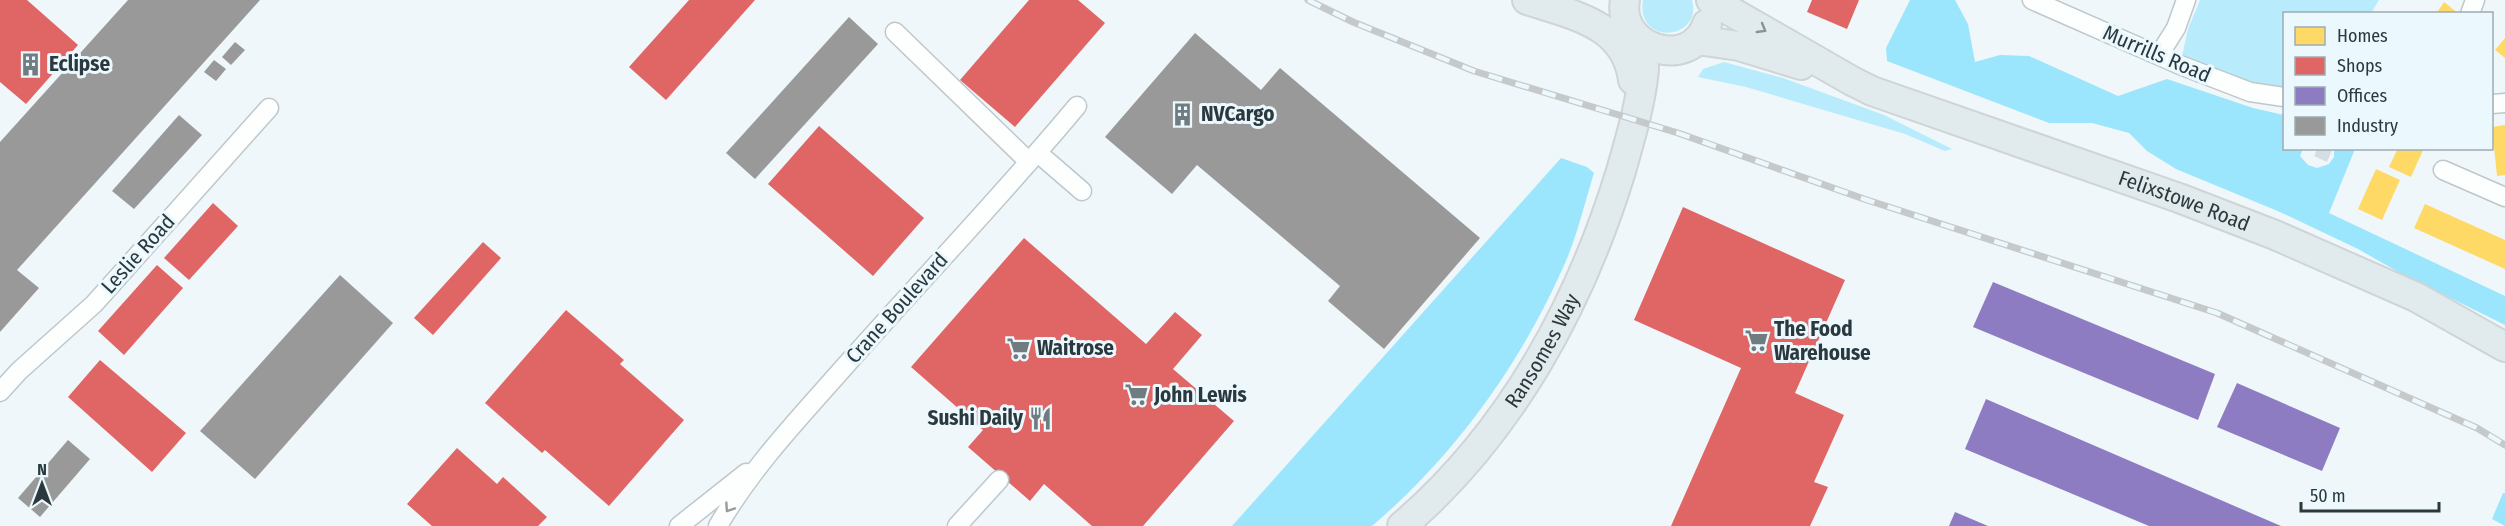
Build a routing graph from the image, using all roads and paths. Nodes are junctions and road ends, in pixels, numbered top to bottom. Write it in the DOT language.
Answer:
graph roads {
  1 [pos="1527,0"];
  2 [pos="1586,0"];
  3 [pos="1710,0"];
  4 [pos="2032,0"];
  5 [pos="2186,0"];
  6 [pos="1625,9"];
  7 [pos="895,32"];
  8 [pos="1641,42"];
  9 [pos="1693,42"];
  10 [pos="2159,55"];
  11 [pos="1852,81"];
  12 [pos="2283,97"];
  13 [pos="1077,106"];
  14 [pos="1637,106"];
  15 [pos="269,108"];
  16 [pos="1630,142"];
  17 [pos="1033,157"];
  18 [pos="2443,170"];
  19 [pos="1082,191"];
  20 [pos="2505,197"];
  21 [pos="2505,346"];
  22 [pos="0,392"];
  23 [pos="767,457"];
  24 [pos="999,480"];
  25 [pos="680,526"];
  26 [pos="718,526"];
  27 [pos="957,526"];
  28 [pos="1402,526"];
  1 -- 14 [label="main road"];
  2 -- 6 [label="main road"];
  3 -- 9 [label="main road, Ransomes Way"];
  3 -- 11 [label="main road, Felixstowe Road, one-way"];
  4 -- 10 [label="street, Murrills Road"];
  5 -- 10 [label="street"];
  6 -- 8 [label="main road"];
  7 -- 17 [label="street"];
  8 -- 9 [label="main road, Felixstowe Road"];
  8 -- 14 [label="main road, Ransomes Way"];
  9 -- 11 [label="main road, Felixstowe Road"];
  9 -- 16 [label="main road, Ransomes Way"];
  10 -- 12 [label="street, Murrills Road"];
  11 -- 21 [label="main road, Felixstowe Road"];
  13 -- 17 [label="street, Crane Boulevard"];
  14 -- 16 [label="main road, Ransomes Way"];
  15 -- 22 [label="street, Leslie Road"];
  16 -- 28 [label="main road, Ransomes Way"];
  17 -- 19 [label="street"];
  17 -- 23 [label="street, Crane Boulevard"];
  18 -- 20 [label="street"];
  23 -- 25 [label="street, Crane Boulevard"];
  23 -- 26 [label="street, Crane Boulevard, one-way"];
  24 -- 27 [label="street"];
}
